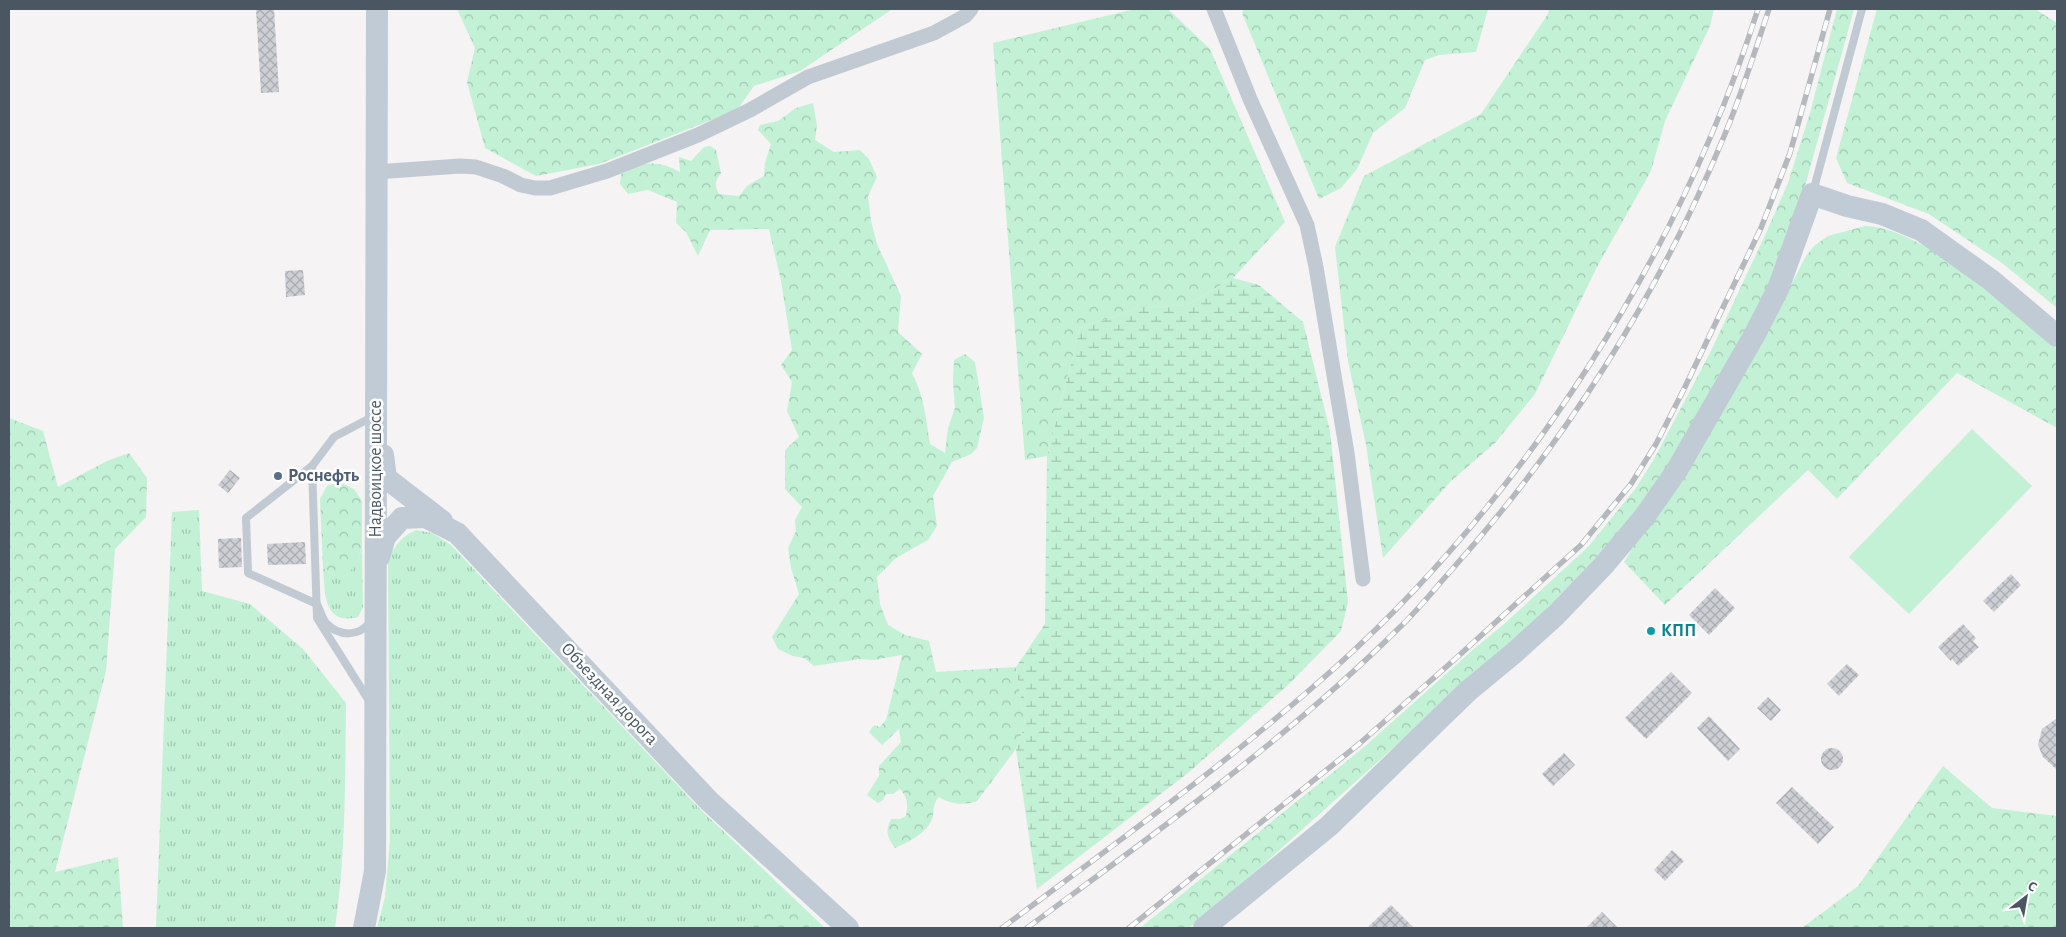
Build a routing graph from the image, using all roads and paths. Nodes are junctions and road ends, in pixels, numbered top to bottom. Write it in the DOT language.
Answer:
graph roads {
  1 [pos="376,9"];
  2 [pos="972,9"];
  3 [pos="1214,9"];
  4 [pos="1862,9"];
  5 [pos="376,172"];
  6 [pos="1812,194"];
  7 [pos="2057,336"];
  8 [pos="376,415"];
  9 [pos="312,466"];
  10 [pos="458,533"];
  11 [pos="376,565"];
  12 [pos="1363,579"];
  13 [pos="317,604"];
  14 [pos="376,615"];
  15 [pos="376,710"];
  16 [pos="364,928"];
  17 [pos="848,928"];
  18 [pos="1204,928"];
  1 -- 5 [label="street, Надвоицкое шоссе"];
  2 -- 5 [label="street"];
  3 -- 12 [label="street"];
  4 -- 6 [label="lane"];
  5 -- 8 [label="street, Надвоицкое шоссе"];
  6 -- 7 [label="street"];
  6 -- 18 [label="street"];
  8 -- 9 [label="lane"];
  8 -- 10 [label="street"];
  8 -- 11 [label="street, Надвоицкое шоссе"];
  9 -- 13 [label="lane"];
  9 -- 13 [label="lane"];
  10 -- 11 [label="street, Объездная дорога"];
  10 -- 17 [label="street, Объездная дорога"];
  11 -- 14 [label="street, Надвоицкое шоссе"];
  13 -- 14 [label="lane"];
  13 -- 15 [label="lane"];
  14 -- 15 [label="street, Надвоицкое шоссе"];
  15 -- 16 [label="street, Надвоицкое шоссе"];
}
